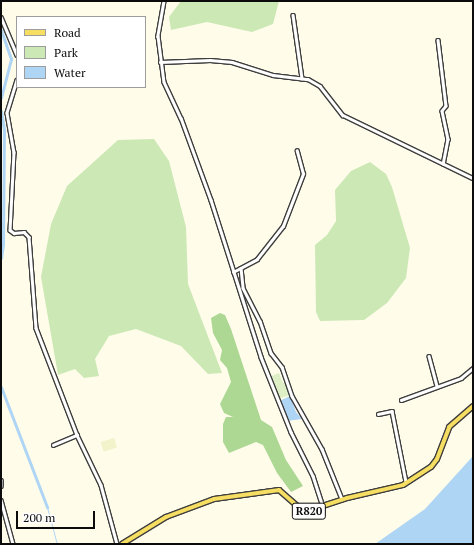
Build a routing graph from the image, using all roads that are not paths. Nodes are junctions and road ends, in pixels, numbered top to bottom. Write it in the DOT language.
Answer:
graph roads {
  1 [pos="164,1"];
  2 [pos="293,15"];
  3 [pos="1,18"];
  4 [pos="438,40"];
  5 [pos="16,53"];
  6 [pos="160,62"];
  7 [pos="302,78"];
  8 [pos="16,83"];
  9 [pos="297,151"];
  10 [pos="443,164"];
  11 [pos="473,178"];
  12 [pos="241,268"];
  13 [pos="233,272"];
  14 [pos="429,356"];
  15 [pos="473,368"];
  16 [pos="437,386"];
  17 [pos="401,400"];
  18 [pos="473,406"];
  19 [pos="378,414"];
  20 [pos="77,435"];
  21 [pos="53,445"];
  22 [pos="1,480"];
  23 [pos="406,483"];
  24 [pos="1,486"];
  25 [pos="342,499"];
  26 [pos="1,500"];
  27 [pos="323,507"];
  28 [pos="13,544"];
  29 [pos="118,544"];
  30 [pos="122,544"];
  1 -- 6 [label="street"];
  2 -- 7 [label="street"];
  3 -- 5 [label="street"];
  4 -- 10 [label="street"];
  6 -- 7 [label="street"];
  6 -- 13 [label="street"];
  7 -- 10 [label="street"];
  8 -- 20 [label="street"];
  9 -- 12 [label="street"];
  10 -- 11 [label="street"];
  12 -- 13 [label="street"];
  12 -- 25 [label="street"];
  13 -- 27 [label="street"];
  14 -- 16 [label="street"];
  15 -- 16 [label="street"];
  16 -- 17 [label="street"];
  18 -- 23 [label="main road, R820"];
  19 -- 23 [label="street"];
  20 -- 21 [label="street"];
  20 -- 29 [label="street"];
  22 -- 24 [label="street"];
  23 -- 25 [label="main road, R820"];
  25 -- 27 [label="main road, R820"];
  26 -- 28 [label="street"];
  27 -- 30 [label="main road, R820"];
}
